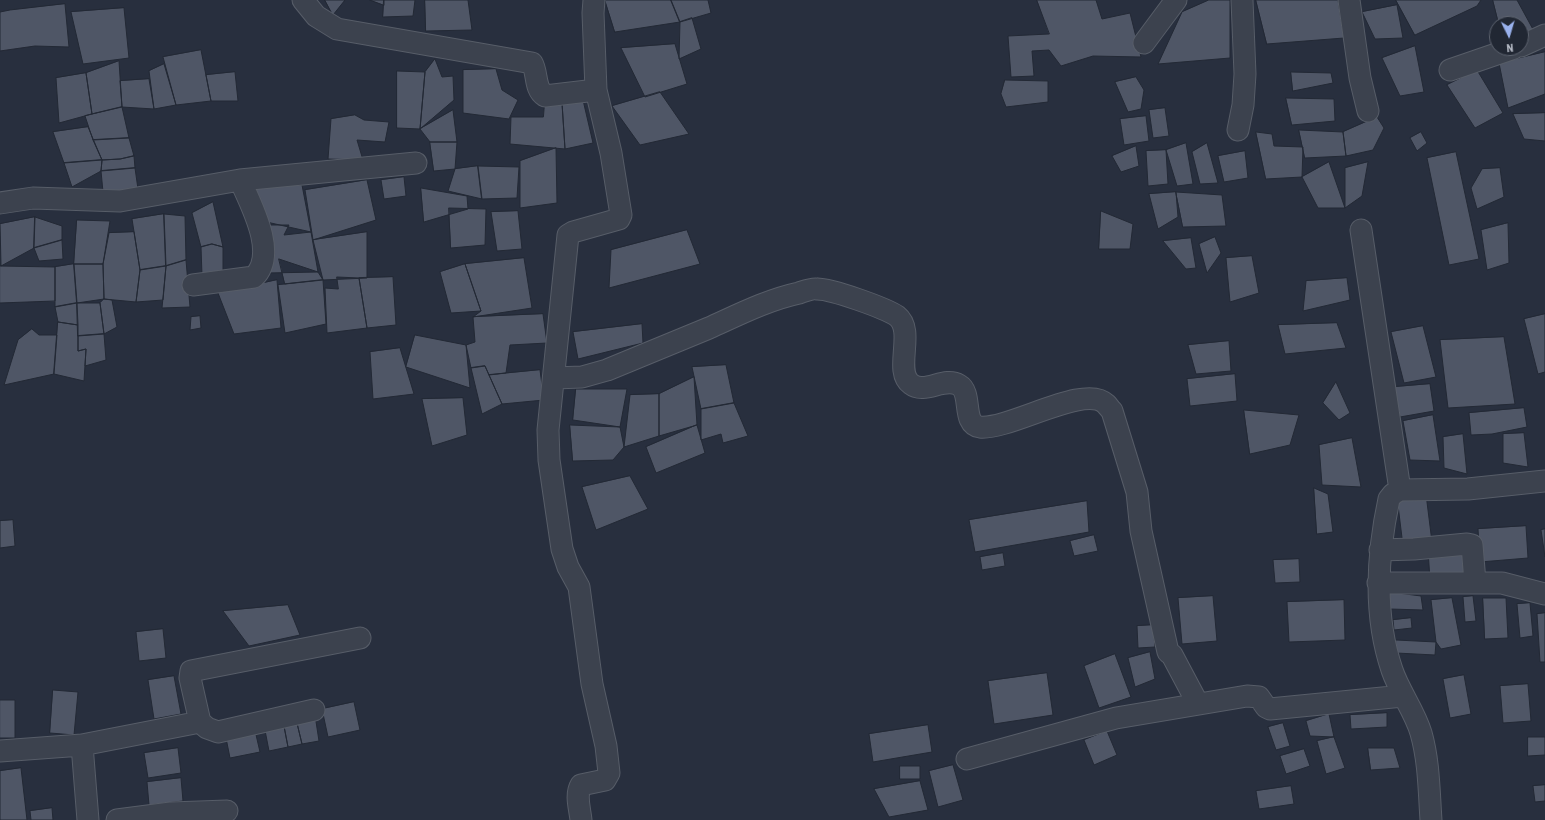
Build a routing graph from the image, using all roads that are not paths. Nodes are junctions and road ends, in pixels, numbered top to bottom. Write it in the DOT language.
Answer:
graph roads {
  1 [pos="303,0"];
  2 [pos="594,0"];
  3 [pos="1176,0"];
  4 [pos="1242,0"];
  5 [pos="1349,0"];
  6 [pos="1545,35"];
  7 [pos="1529,42"];
  8 [pos="1144,43"];
  9 [pos="1491,56"];
  10 [pos="1450,70"];
  11 [pos="596,90"];
  12 [pos="1368,111"];
  13 [pos="1238,130"];
  14 [pos="416,163"];
  15 [pos="240,180"];
  16 [pos="0,203"];
  17 [pos="1361,230"];
  18 [pos="193,284"];
  19 [pos="554,378"];
  20 [pos="1545,481"];
  21 [pos="1400,490"];
  22 [pos="1380,550"];
  23 [pos="1475,582"];
  24 [pos="1378,583"];
  25 [pos="1545,594"];
  26 [pos="360,638"];
  27 [pos="1403,696"];
  28 [pos="1198,704"];
  29 [pos="314,710"];
  30 [pos="200,722"];
  31 [pos="82,745"];
  32 [pos="0,751"];
  33 [pos="967,759"];
  34 [pos="226,811"];
  35 [pos="88,820"];
  36 [pos="117,820"];
  37 [pos="581,820"];
  38 [pos="1431,820"];
  1 -- 11 [label="street"];
  2 -- 11 [label="street"];
  3 -- 8 [label="street"];
  4 -- 13 [label="street"];
  5 -- 12 [label="street"];
  6 -- 7 [label="street"];
  9 -- 10 [label="street"];
  11 -- 19 [label="street"];
  14 -- 15 [label="street"];
  15 -- 16 [label="street"];
  15 -- 18 [label="street"];
  17 -- 21 [label="street"];
  19 -- 28 [label="street"];
  19 -- 37 [label="street"];
  20 -- 21 [label="street"];
  21 -- 22 [label="street"];
  22 -- 23 [label="street"];
  22 -- 24 [label="street"];
  23 -- 24 [label="street"];
  23 -- 25 [label="street"];
  24 -- 27 [label="street"];
  26 -- 30 [label="street"];
  27 -- 28 [label="street"];
  27 -- 38 [label="street"];
  28 -- 33 [label="street"];
  29 -- 30 [label="street"];
  30 -- 31 [label="street"];
  31 -- 32 [label="street"];
  31 -- 35 [label="street"];
  34 -- 36 [label="street"];
}
